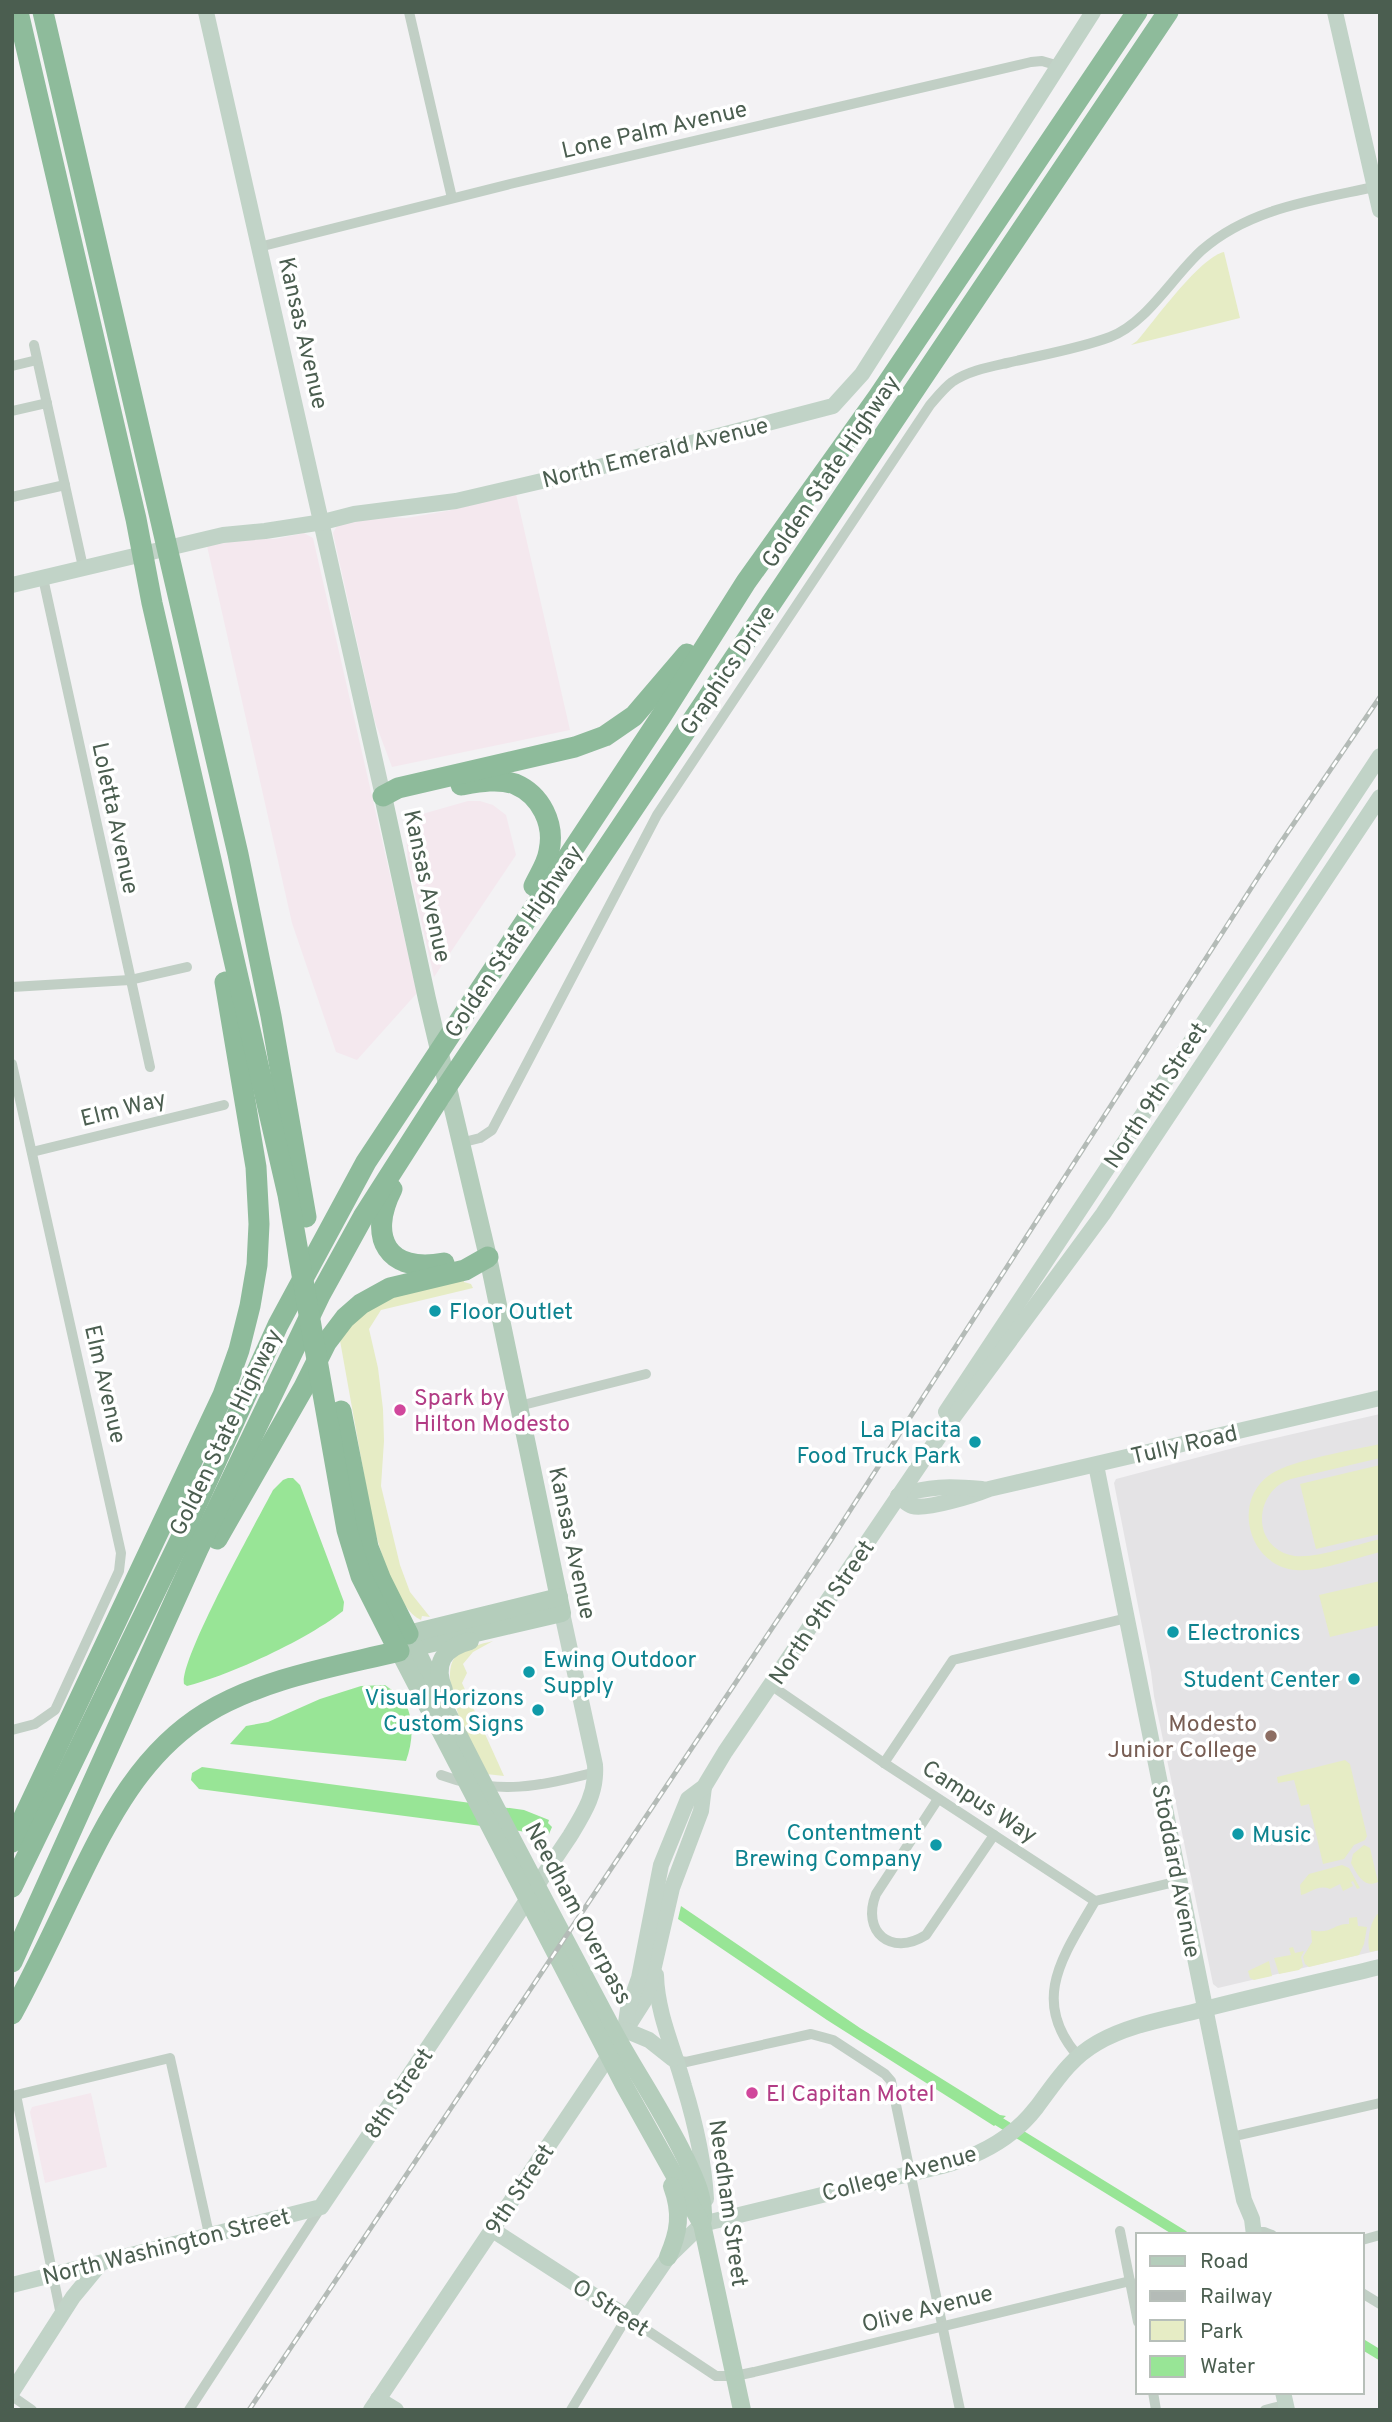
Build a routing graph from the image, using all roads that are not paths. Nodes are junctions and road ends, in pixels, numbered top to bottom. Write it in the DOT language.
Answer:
graph roads {
  1 [pos="18,12"];
  2 [pos="43,12"];
  3 [pos="206,12"];
  4 [pos="409,12"];
  5 [pos="1093,12"];
  6 [pos="1137,12"];
  7 [pos="1168,12"];
  8 [pos="1335,12"];
  9 [pos="1059,66"];
  10 [pos="1374,187"];
  11 [pos="452,198"];
  12 [pos="1380,210"];
  13 [pos="259,247"];
  14 [pos="34,345"];
  15 [pos="37,360"];
  16 [pos="12,366"];
  17 [pos="47,403"];
  18 [pos="12,411"];
  19 [pos="65,485"];
  20 [pos="12,497"];
  21 [pos="323,522"];
  22 [pos="83,567"];
  23 [pos="43,578"];
  24 [pos="746,582"];
  25 [pos="12,585"];
  26 [pos="173,694"];
  27 [pos="1380,756"];
  28 [pos="383,796"];
  29 [pos="1380,797"];
  30 [pos="187,967"];
  31 [pos="492,968"];
  32 [pos="130,980"];
  33 [pos="12,987"];
  34 [pos="1181,1056"];
  35 [pos="12,1064"];
  36 [pos="150,1067"];
  37 [pos="439,1098"];
  38 [pos="224,1105"];
  39 [pos="460,1143"];
  40 [pos="285,1144"];
  41 [pos="32,1152"];
  42 [pos="1139,1162"];
  43 [pos="488,1257"];
  44 [pos="646,1374"];
  45 [pos="1380,1398"];
  46 [pos="519,1406"];
  47 [pos="938,1438"];
  48 [pos="1096,1465"];
  49 [pos="898,1496"];
  50 [pos="183,1584"];
  51 [pos="561,1605"];
  52 [pos="1127,1618"];
  53 [pos="481,1633"];
  54 [pos="407,1644"];
  55 [pos="772,1686"];
  56 [pos="446,1711"];
  57 [pos="12,1731"];
  58 [pos="459,1752"];
  59 [pos="884,1763"];
  60 [pos="596,1772"];
  61 [pos="442,1775"];
  62 [pos="704,1787"];
  63 [pos="938,1799"];
  64 [pos="994,1835"];
  65 [pos="12,1842"];
  66 [pos="1179,1881"];
  67 [pos="12,1887"];
  68 [pos="41,1899"];
  69 [pos="1095,1901"];
  70 [pos="12,1962"];
  71 [pos="656,1963"];
  72 [pos="1380,1968"];
  73 [pos="12,1984"];
  74 [pos="1203,2001"];
  75 [pos="12,2014"];
  76 [pos="625,2030"];
  77 [pos="1078,2056"];
  78 [pos="676,2060"];
  79 [pos="1380,2103"];
  80 [pos="647,2124"];
  81 [pos="1231,2137"];
  82 [pos="911,2174"];
  83 [pos="321,2207"];
  84 [pos="703,2219"];
  85 [pos="491,2229"];
  86 [pos="1119,2231"];
  87 [pos="1254,2233"];
  88 [pos="209,2234"];
  89 [pos="668,2258"];
  90 [pos="103,2261"];
  91 [pos="52,2275"];
  92 [pos="1130,2281"];
  93 [pos="12,2285"];
  94 [pos="1364,2294"];
  95 [pos="1380,2304"];
  96 [pos="1136,2312"];
  97 [pos="61,2315"];
  98 [pos="627,2317"];
  99 [pos="943,2326"];
  100 [pos="735,2376"];
  101 [pos="12,2394"];
  102 [pos="1285,2402"];
  103 [pos="374,2404"];
  104 [pos="32,2410"];
  105 [pos="189,2410"];
  106 [pos="396,2410"];
  107 [pos="571,2410"];
  108 [pos="742,2410"];
  109 [pos="960,2410"];
  110 [pos="1265,2410"];
  1 -- 26 [label="highway"];
  2 -- 40 [label="highway"];
  3 -- 13 [label="street, Kansas Avenue"];
  4 -- 11 [label="street"];
  5 -- 9 [label="street, North Emerald Avenue"];
  6 -- 24 [label="highway, Golden State Highway"];
  7 -- 37 [label="highway, Golden State Highway"];
  8 -- 10 [label="street"];
  9 -- 11 [label="street, Lone Palm Avenue"];
  9 -- 21 [label="street, North Emerald Avenue"];
  10 -- 12 [label="street"];
  10 -- 39 [label="street, Graphics Drive"];
  11 -- 13 [label="street, Lone Palm Avenue"];
  13 -- 21 [label="street, Kansas Avenue"];
  14 -- 15 [label="street"];
  15 -- 16 [label="street"];
  15 -- 17 [label="street"];
  17 -- 18 [label="street"];
  17 -- 19 [label="street"];
  19 -- 20 [label="street"];
  19 -- 22 [label="street"];
  21 -- 22 [label="street, North Emerald Avenue"];
  21 -- 28 [label="street, Kansas Avenue"];
  22 -- 23 [label="street, North Emerald Avenue"];
  23 -- 25 [label="street, North Emerald Avenue"];
  23 -- 32 [label="street, Loletta Avenue"];
  24 -- 28 [label="highway"];
  24 -- 31 [label="highway, Golden State Highway"];
  26 -- 40 [label="highway"];
  26 -- 65 [label="highway"];
  27 -- 34 [label="street, North 9th Street"];
  28 -- 31 [label="highway"];
  28 -- 39 [label="main road, Kansas Avenue"];
  29 -- 42 [label="street, North 9th Street"];
  30 -- 32 [label="street"];
  31 -- 67 [label="highway, Golden State Highway"];
  32 -- 33 [label="street"];
  32 -- 36 [label="street, Loletta Avenue"];
  34 -- 42 [label="street"];
  34 -- 47 [label="street, North 9th Street"];
  35 -- 41 [label="street, Elm Avenue"];
  37 -- 43 [label="highway"];
  37 -- 50 [label="highway, Golden State Highway"];
  38 -- 41 [label="street, Elm Way"];
  39 -- 43 [label="main road, Kansas Avenue"];
  40 -- 54 [label="highway"];
  41 -- 57 [label="street, Elm Avenue"];
  42 -- 47 [label="street, North 9th Street"];
  43 -- 46 [label="main road, Kansas Avenue"];
  43 -- 50 [label="highway"];
  44 -- 46 [label="street"];
  45 -- 48 [label="street, Tully Road"];
  46 -- 51 [label="main road, Kansas Avenue"];
  47 -- 49 [label="street, North 9th Street"];
  48 -- 49 [label="street, Tully Road"];
  48 -- 52 [label="street, Stoddard Avenue"];
  49 -- 55 [label="street, North 9th Street"];
  50 -- 68 [label="highway, Golden State Highway"];
  51 -- 53 [label="main road"];
  51 -- 54 [label="main road"];
  51 -- 60 [label="street, Kansas Avenue"];
  52 -- 59 [label="street"];
  52 -- 66 [label="street, Stoddard Avenue"];
  53 -- 54 [label="main road"];
  53 -- 56 [label="main road"];
  54 -- 56 [label="main road, Needham Overpass"];
  54 -- 58 [label="main road, Needham Overpass"];
  54 -- 75 [label="highway"];
  55 -- 59 [label="street, Campus Way"];
  55 -- 62 [label="street, North 9th Street"];
  56 -- 58 [label="main road, Needham Overpass"];
  58 -- 80 [label="main road, Needham Overpass"];
  58 -- 84 [label="main road, Needham Overpass"];
  59 -- 63 [label="street, Campus Way"];
  60 -- 61 [label="street"];
  60 -- 83 [label="street, 8th Street"];
  62 -- 71 [label="street, North 9th Street"];
  62 -- 76 [label="street, North 9th Street"];
  63 -- 64 [label="street, Campus Way"];
  63 -- 64 [label="street"];
  64 -- 69 [label="street, Campus Way"];
  66 -- 69 [label="street"];
  66 -- 74 [label="street, Stoddard Avenue"];
  68 -- 70 [label="highway, Golden State Highway"];
  68 -- 73 [label="highway"];
  69 -- 77 [label="street"];
  71 -- 76 [label="street, 9th Street"];
  71 -- 78 [label="street, Needham Street"];
  72 -- 74 [label="street, College Avenue"];
  74 -- 77 [label="street, College Avenue"];
  74 -- 81 [label="street, Stoddard Avenue"];
  76 -- 78 [label="street"];
  76 -- 85 [label="street, 9th Street"];
  77 -- 82 [label="street, College Avenue"];
  78 -- 82 [label="street"];
  78 -- 84 [label="street, Needham Street"];
  79 -- 81 [label="street"];
  80 -- 84 [label="main road, Needham Overpass"];
  80 -- 89 [label="main road"];
  81 -- 87 [label="street, Stoddard Avenue"];
  82 -- 84 [label="street, College Avenue"];
  82 -- 99 [label="street"];
  83 -- 88 [label="street, North Washington Street"];
  83 -- 105 [label="street, 8th Street"];
  84 -- 89 [label="street"];
  84 -- 100 [label="main road, Needham Street"];
  85 -- 98 [label="street, O Street"];
  85 -- 103 [label="street, 9th Street"];
  86 -- 92 [label="street"];
  88 -- 90 [label="street, North Washington Street"];
  88 -- 91 [label="street"];
  89 -- 98 [label="street"];
  90 -- 91 [label="street, North Washington Street"];
  90 -- 97 [label="street"];
  91 -- 93 [label="street, North Washington Street"];
  91 -- 97 [label="street"];
  92 -- 96 [label="street"];
  92 -- 99 [label="street, Olive Avenue"];
  94 -- 95 [label="street"];
  97 -- 101 [label="street"];
  98 -- 100 [label="street, O Street"];
  98 -- 107 [label="street"];
  99 -- 100 [label="street, Olive Avenue"];
  99 -- 109 [label="street"];
  100 -- 108 [label="main road, Needham Street"];
  101 -- 104 [label="street"];
  102 -- 110 [label="street"];
  103 -- 106 [label="street"];
}
